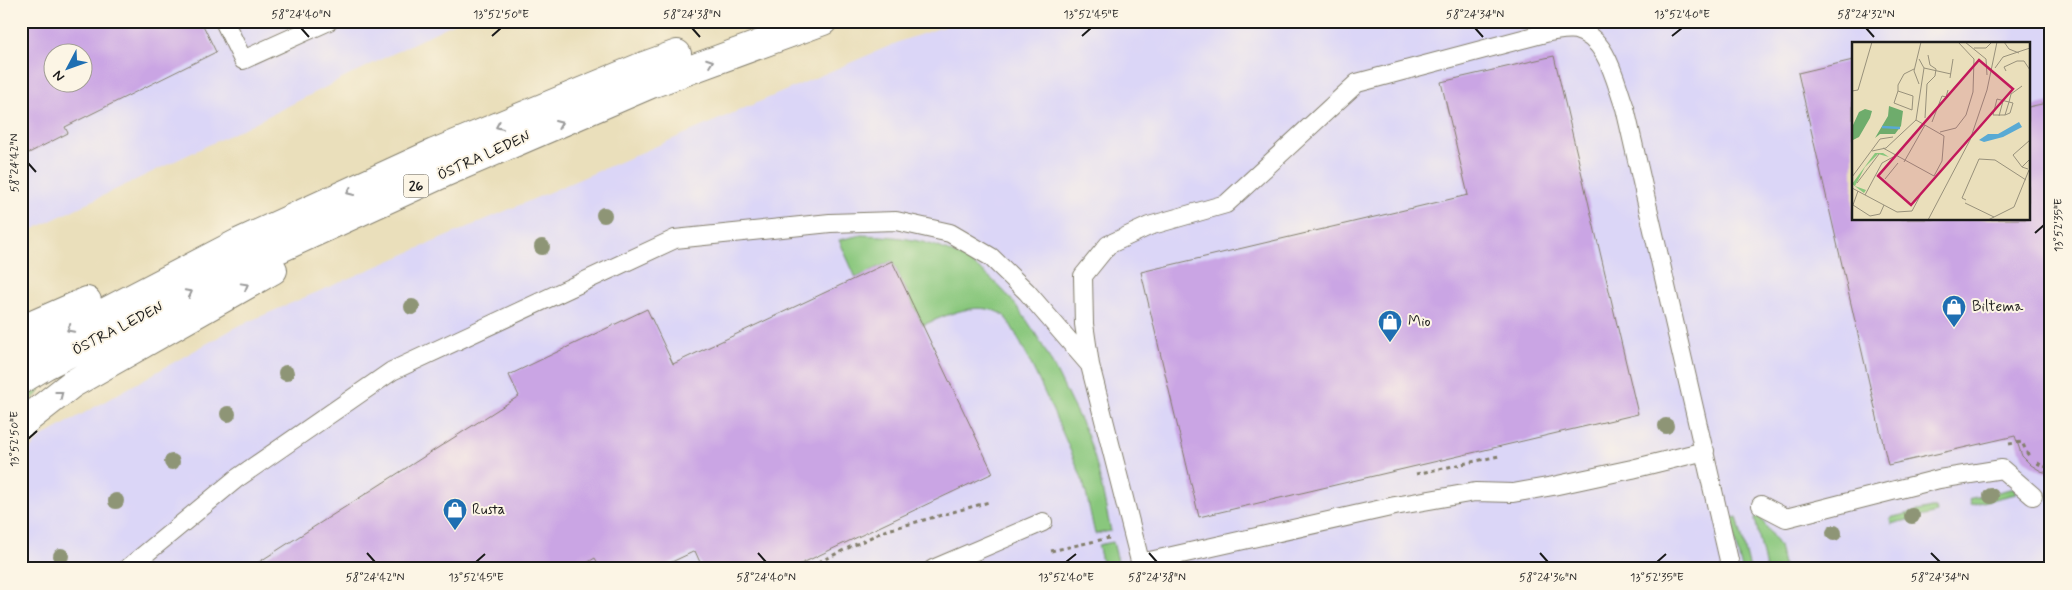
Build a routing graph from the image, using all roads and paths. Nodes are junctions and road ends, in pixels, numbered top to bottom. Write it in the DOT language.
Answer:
graph roads {
  1 [pos="224,21"];
  2 [pos="329,21"];
  3 [pos="768,21"];
  4 [pos="823,21"];
  5 [pos="444,173"];
  6 [pos="238,244"];
  7 [pos="21,330"];
  8 [pos="21,356"];
  9 [pos="1090,365"];
  10 [pos="21,380"];
  11 [pos="21,424"];
  12 [pos="2016,443"];
  13 [pos="1705,451"];
  14 [pos="2051,468"];
  15 [pos="2033,496"];
  16 [pos="989,502"];
  17 [pos="1761,505"];
  18 [pos="1043,522"];
  19 [pos="1109,538"];
  20 [pos="1050,551"];
  21 [pos="1142,566"];
  22 [pos="127,569"];
  23 [pos="676,569"];
  24 [pos="691,569"];
  25 [pos="804,569"];
  26 [pos="933,569"];
  27 [pos="1731,569"];
  1 -- 2 [label="lane"];
  3 -- 6 [label="highway, ÖSTRA LEDEN / 26, one-way"];
  5 -- 4 [label="highway, ÖSTRA LEDEN / 26, one-way"];
  10 -- 5 [label="highway, ÖSTRA LEDEN / 26, one-way"];
  11 -- 5 [label="highway, one-way"];
  6 -- 7 [label="highway"];
  6 -- 8 [label="highway, ÖSTRA LEDEN / 26, one-way"];
  9 -- 13 [label="lane"];
  9 -- 21 [label="lane"];
  9 -- 22 [label="lane"];
  12 -- 14 [label="path"];
  13 -- 21 [label="lane"];
  13 -- 27 [label="lane"];
  15 -- 17 [label="lane"];
  16 -- 25 [label="path"];
  18 -- 26 [label="lane"];
  19 -- 20 [label="path"];
  23 -- 24 [label="path"];
}
